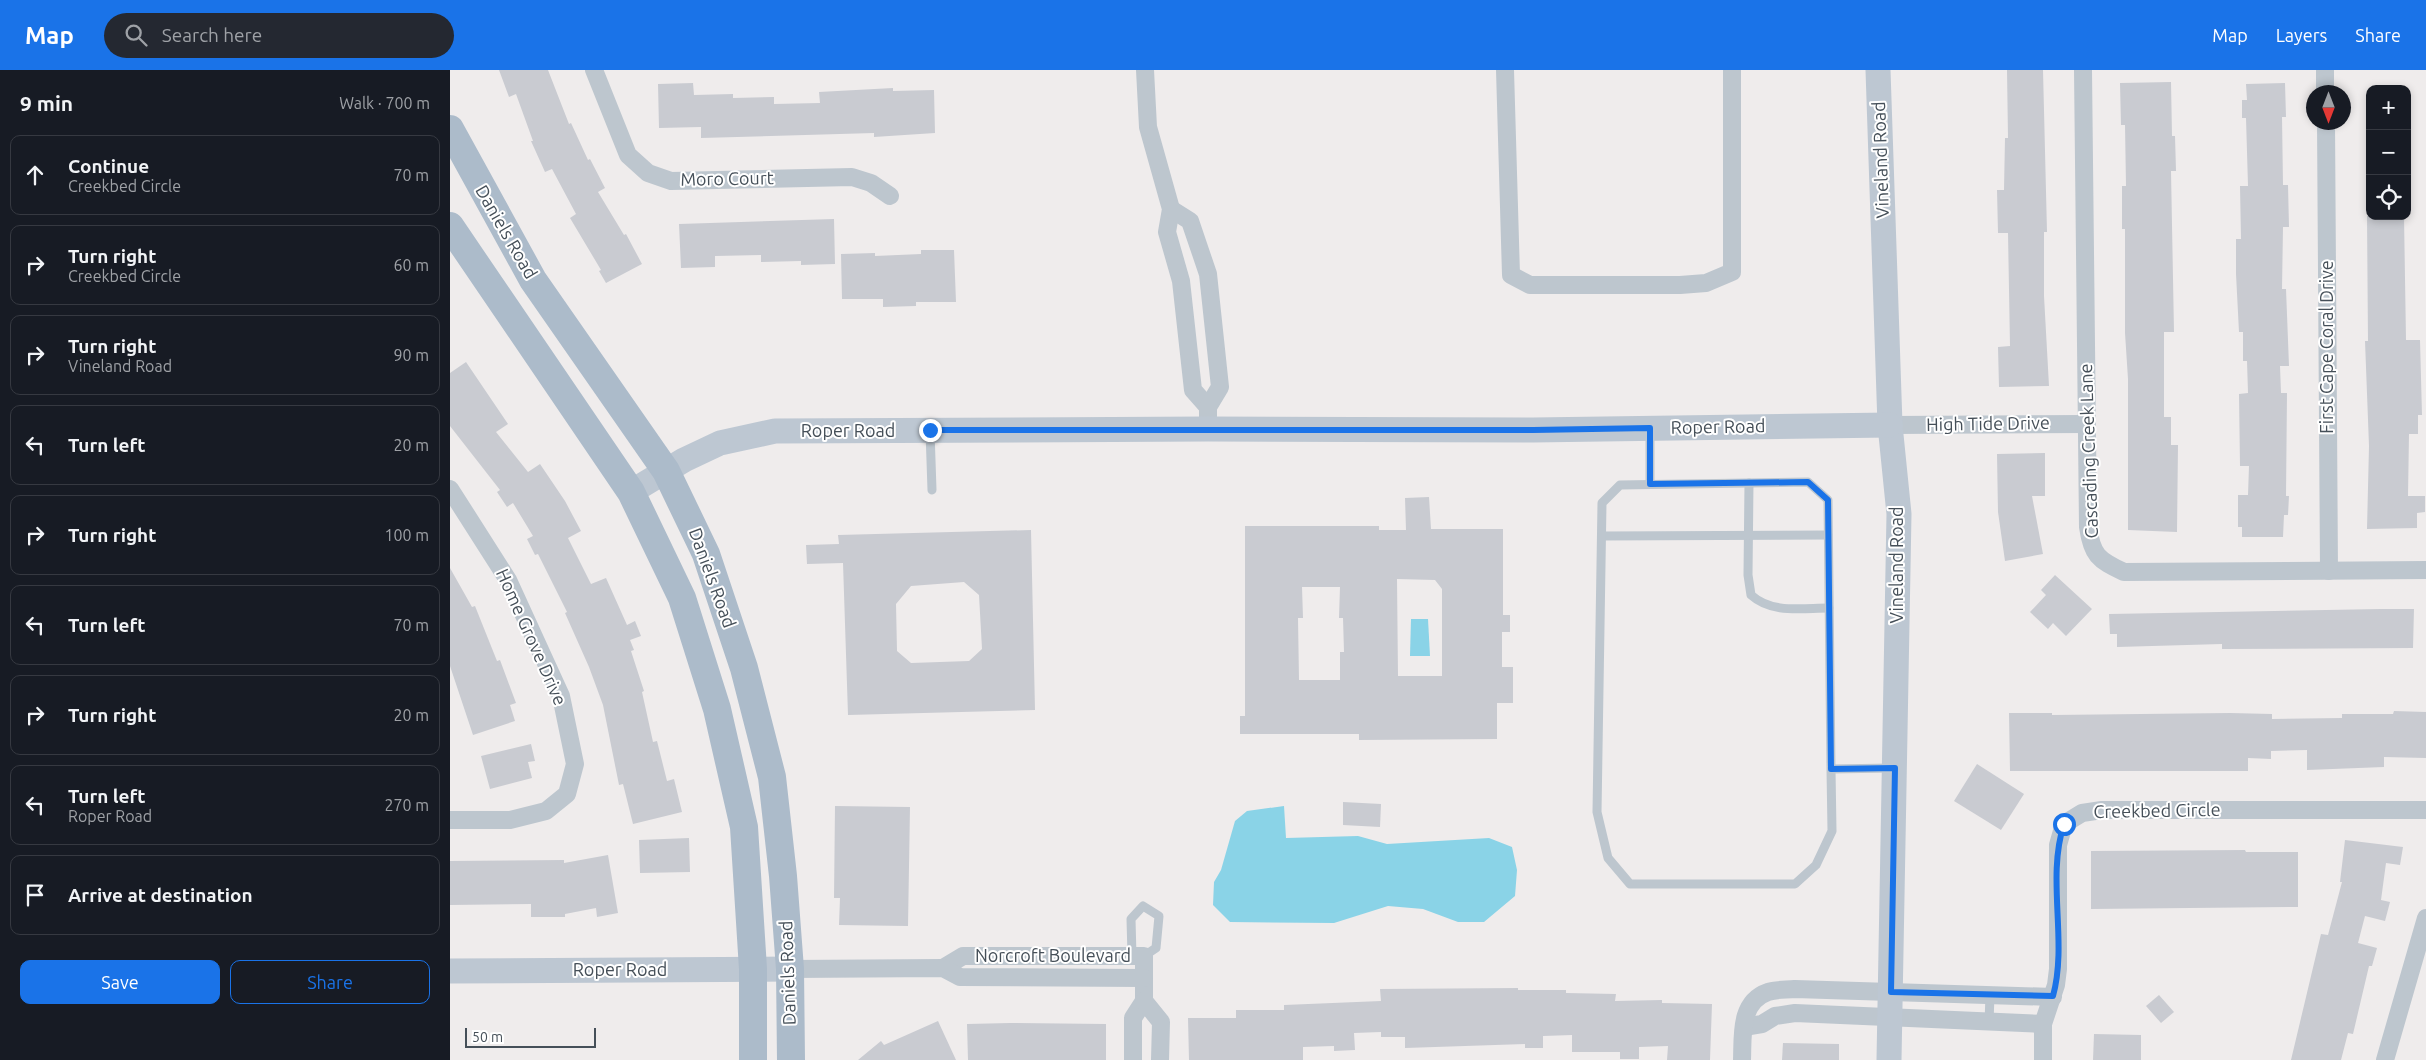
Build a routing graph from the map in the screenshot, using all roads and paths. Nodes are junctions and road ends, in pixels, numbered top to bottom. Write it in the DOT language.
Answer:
graph roads {
  1 [pos="594,70"];
  2 [pos="1145,70"];
  3 [pos="1505,70"];
  4 [pos="1732,70"];
  5 [pos="1878,70"];
  6 [pos="2083,70"];
  7 [pos="2325,70"];
  8 [pos="2325,85"];
  9 [pos="450,129"];
  10 [pos="2326,130"];
  11 [pos="890,196"];
  12 [pos="1171,209"];
  13 [pos="450,226"];
  14 [pos="1208,274"];
  15 [pos="1181,281"];
  16 [pos="1208,418"];
  17 [pos="2087,424"];
  18 [pos="1890,425"];
  19 [pos="1650,428"];
  20 [pos="930,430"];
  21 [pos="666,471"];
  22 [pos="1749,483"];
  23 [pos="1650,484"];
  24 [pos="450,488"];
  25 [pos="932,490"];
  26 [pos="631,492"];
  27 [pos="1828,534"];
  28 [pos="1748,535"];
  29 [pos="1602,536"];
  30 [pos="2329,570"];
  31 [pos="2426,570"];
  32 [pos="1829,608"];
  33 [pos="1895,768"];
  34 [pos="1831,769"];
  35 [pos="2426,810"];
  36 [pos="450,820"];
  37 [pos="2426,918"];
  38 [pos="1138,956"];
  39 [pos="942,968"];
  40 [pos="753,969"];
  41 [pos="790,969"];
  42 [pos="450,972"];
  43 [pos="1144,978"];
  44 [pos="1795,989"];
  45 [pos="1891,992"];
  46 [pos="1990,995"];
  47 [pos="2053,996"];
  48 [pos="1144,1001"];
  49 [pos="1795,1013"];
  50 [pos="1890,1019"];
  51 [pos="1989,1023"];
  52 [pos="2043,1024"];
  53 [pos="1744,1027"];
  54 [pos="753,1060"];
  55 [pos="791,1060"];
  56 [pos="1133,1060"];
  57 [pos="1160,1060"];
  58 [pos="1742,1060"];
  59 [pos="1889,1060"];
  60 [pos="2043,1060"];
  61 [pos="2385,1060"];
  1 -- 11 [label="street, Moro Court"];
  2 -- 12 [label="street"];
  3 -- 4 [label="street"];
  5 -- 18 [label="street, Vineland Road"];
  6 -- 17 [label="street, Cascading Creek Lane"];
  7 -- 8 [label="street"];
  9 -- 21 [label="main road, Daniels Road"];
  10 -- 30 [label="street, First Cape Coral Drive"];
  12 -- 14 [label="street"];
  12 -- 15 [label="street"];
  13 -- 26 [label="main road, Daniels Road"];
  14 -- 15 [label="street"];
  14 -- 16 [label="street"];
  15 -- 16 [label="street"];
  16 -- 19 [label="street, Roper Road"];
  16 -- 20 [label="street, Roper Road"];
  17 -- 18 [label="street, High Tide Drive"];
  17 -- 30 [label="street, Cascading Creek Lane"];
  18 -- 19 [label="street, Roper Road"];
  18 -- 33 [label="street, Vineland Road"];
  19 -- 23 [label="lane"];
  20 -- 21 [label="street, Roper Road"];
  20 -- 25 [label="lane"];
  21 -- 26 [label="street, Roper Road"];
  21 -- 41 [label="main road, Daniels Road"];
  22 -- 23 [label="lane"];
  22 -- 27 [label="lane"];
  22 -- 28 [label="lane"];
  23 -- 29 [label="lane"];
  24 -- 36 [label="street, Home Grove Drive"];
  26 -- 40 [label="main road, Daniels Road"];
  27 -- 28 [label="lane"];
  27 -- 32 [label="lane"];
  28 -- 29 [label="lane"];
  28 -- 32 [label="lane"];
  29 -- 34 [label="lane"];
  30 -- 31 [label="street, Cascading Creek Lane"];
  32 -- 34 [label="lane"];
  33 -- 34 [label="lane"];
  33 -- 45 [label="street, Vineland Road"];
  35 -- 47 [label="street, Creekbed Circle"];
  37 -- 61 [label="street"];
  38 -- 38 [label="lane"];
  38 -- 39 [label="street, Norcroft Boulevard"];
  38 -- 43 [label="street, Norcroft Boulevard"];
  39 -- 41 [label="street, Norcroft Boulevard"];
  39 -- 43 [label="street, Norcroft Boulevard"];
  40 -- 41 [label="street, Roper Road"];
  40 -- 42 [label="street, Roper Road"];
  40 -- 54 [label="main road, Daniels Road"];
  41 -- 55 [label="main road, Daniels Road"];
  43 -- 48 [label="street, Norcroft Boulevard"];
  44 -- 45 [label="street"];
  44 -- 49 [label="street"];
  44 -- 53 [label="street"];
  45 -- 46 [label="street"];
  45 -- 50 [label="street, Vineland Road"];
  46 -- 47 [label="street"];
  46 -- 51 [label="lane"];
  47 -- 52 [label="street, Creekbed Circle"];
  48 -- 56 [label="street, Norcroft Boulevard"];
  48 -- 57 [label="street"];
  49 -- 50 [label="street"];
  49 -- 53 [label="street"];
  50 -- 51 [label="street"];
  50 -- 59 [label="street, Vineland Road"];
  51 -- 52 [label="street"];
  52 -- 60 [label="street, Creekbed Circle"];
  53 -- 58 [label="street"];
}
